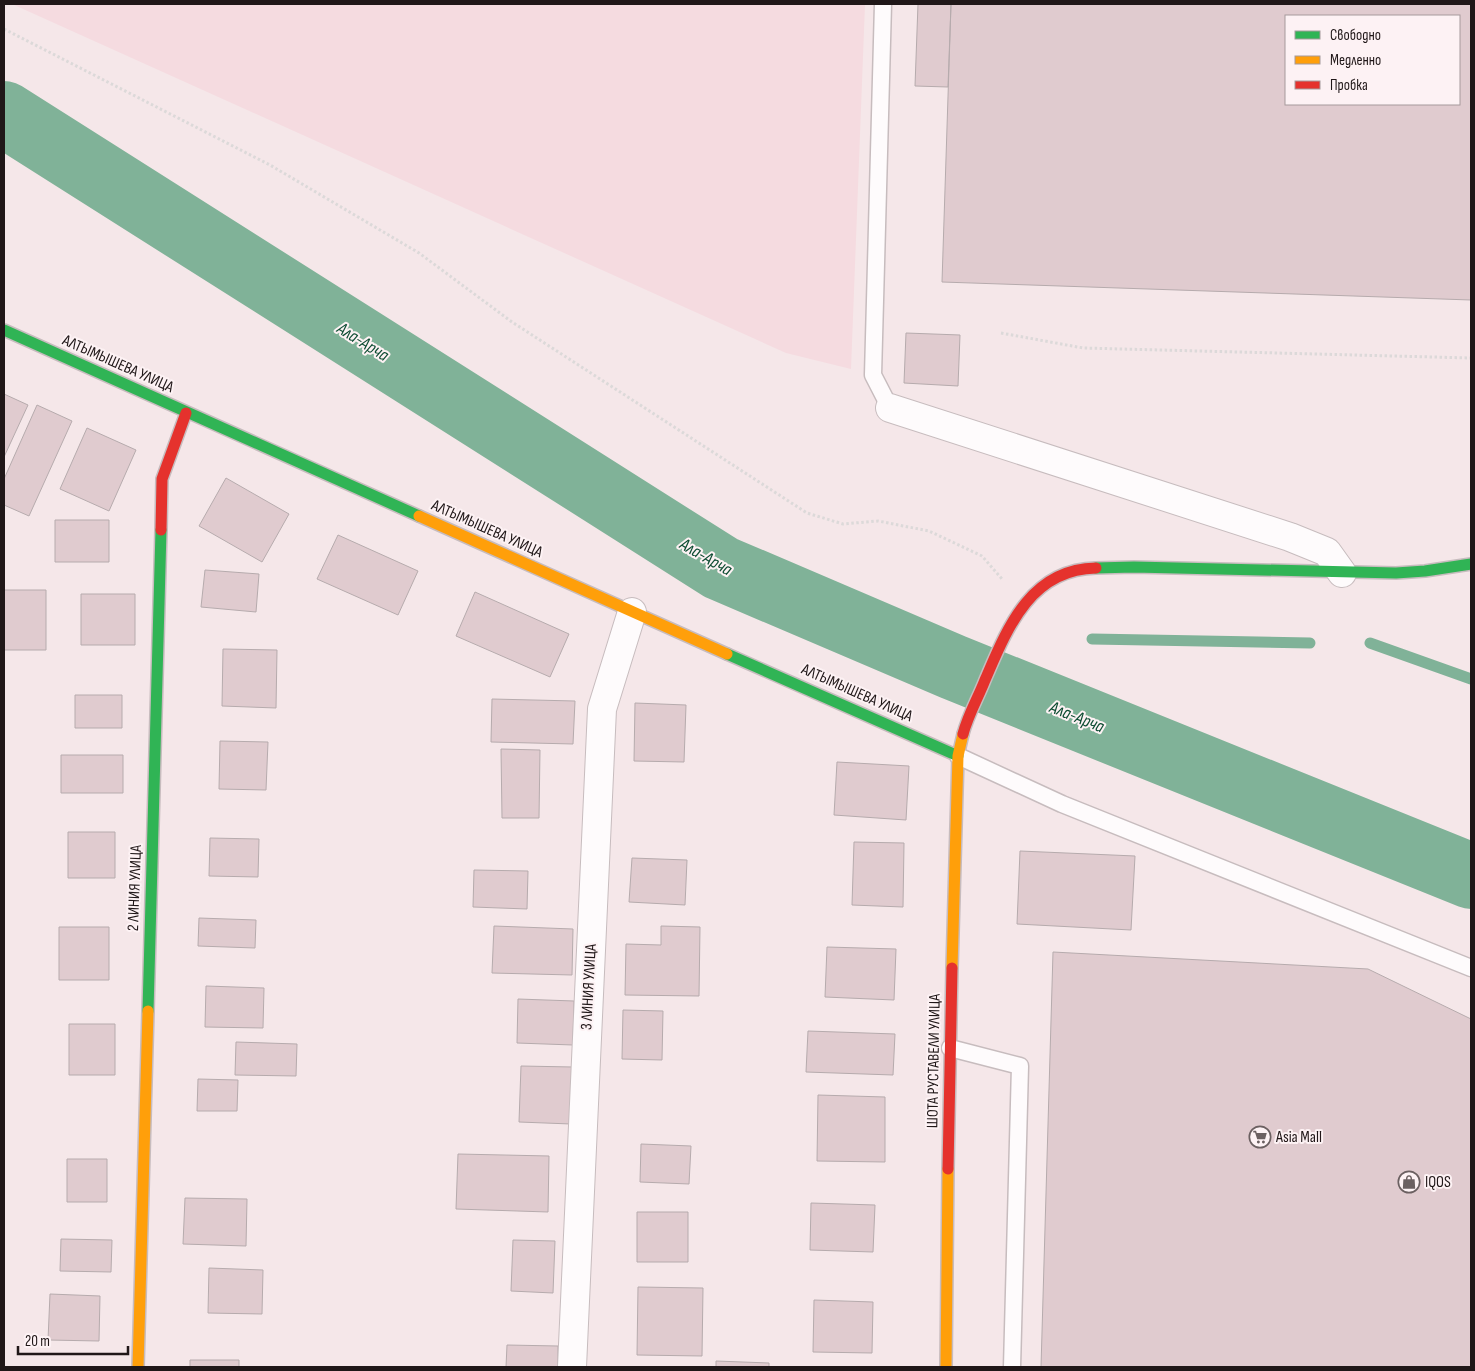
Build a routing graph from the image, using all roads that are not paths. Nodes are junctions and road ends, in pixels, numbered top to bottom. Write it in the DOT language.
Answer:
graph roads {
  1 [pos="883,4"];
  2 [pos="4,330"];
  3 [pos="890,408"];
  4 [pos="186,413"];
  5 [pos="1471,564"];
  6 [pos="1342,572"];
  7 [pos="632,612"];
  8 [pos="958,756"];
  9 [pos="1471,968"];
  10 [pos="950,1048"];
  11 [pos="138,1367"];
  12 [pos="572,1367"];
  13 [pos="946,1367"];
  14 [pos="1012,1367"];
  1 -- 3 [label="lane"];
  2 -- 4 [label="street, АЛТЫМЫШЕВА УЛИЦА"];
  3 -- 6 [label="street"];
  4 -- 7 [label="street, АЛТЫМЫШЕВА УЛИЦА"];
  4 -- 11 [label="street, 2 ЛИНИЯ УЛИЦА"];
  5 -- 6 [label="street, ШОТА РУСТАВЕЛИ УЛИЦА"];
  6 -- 8 [label="street, ШОТА РУСТАВЕЛИ УЛИЦА"];
  7 -- 8 [label="street, АЛТЫМЫШЕВА УЛИЦА"];
  7 -- 12 [label="street, 3 ЛИНИЯ УЛИЦА"];
  8 -- 9 [label="lane"];
  8 -- 10 [label="street, ШОТА РУСТАВЕЛИ УЛИЦА"];
  10 -- 13 [label="street, ШОТА РУСТАВЕЛИ УЛИЦА"];
  10 -- 14 [label="lane"];
}
